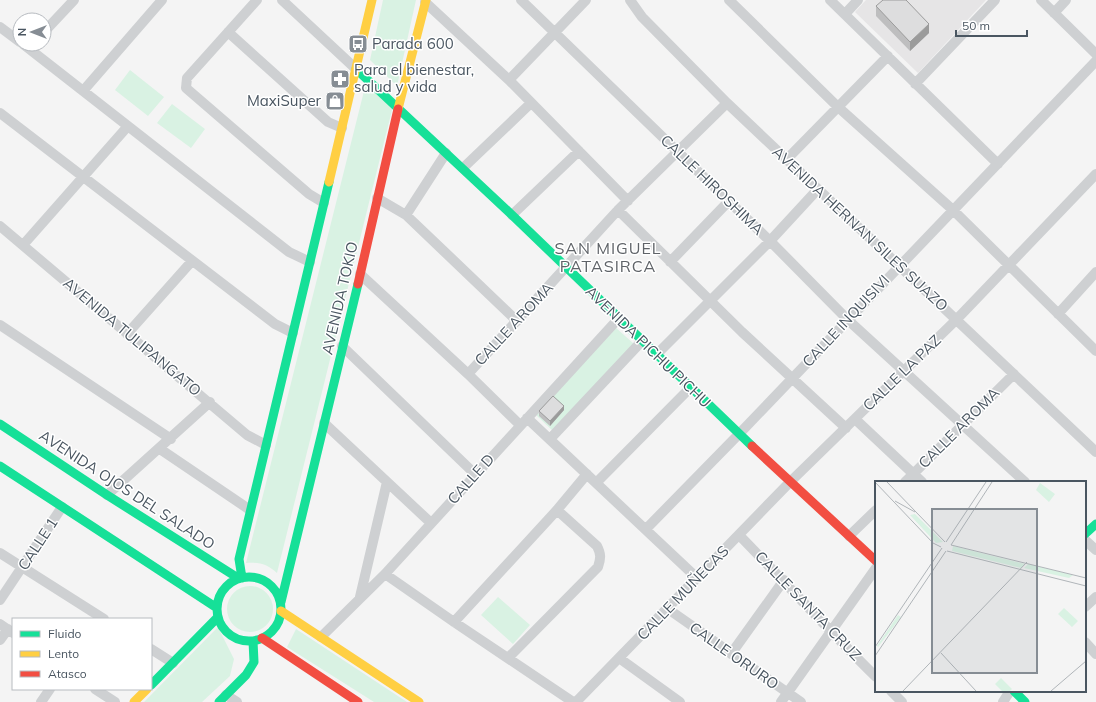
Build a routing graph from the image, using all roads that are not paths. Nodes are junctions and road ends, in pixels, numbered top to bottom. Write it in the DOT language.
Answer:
graph roads {
  1 [pos="74,0"];
  2 [pos="162,0"];
  3 [pos="256,0"];
  4 [pos="282,0"];
  5 [pos="372,0"];
  6 [pos="521,0"];
  7 [pos="586,0"];
  8 [pos="630,0"];
  9 [pos="729,0"];
  10 [pos="830,0"];
  11 [pos="858,0"];
  12 [pos="995,0"];
  13 [pos="1041,0"];
  14 [pos="1066,0"];
  15 [pos="426,1"];
  16 [pos="1054,13"];
  17 [pos="845,14"];
  18 [pos="52,23"];
  19 [pos="0,27"];
  20 [pos="228,32"];
  21 [pos="554,33"];
  22 [pos="12,36"];
  23 [pos="36,52"];
  24 [pos="1096,54"];
  25 [pos="888,56"];
  26 [pos="1096,61"];
  27 [pos="356,69"];
  28 [pos="509,80"];
  29 [pos="915,84"];
  30 [pos="83,90"];
  31 [pos="531,103"];
  32 [pos="727,103"];
  33 [pos="838,106"];
  34 [pos="398,108"];
  35 [pos="0,113"];
  36 [pos="128,126"];
  37 [pos="342,128"];
  38 [pos="579,150"];
  39 [pos="678,152"];
  40 [pos="446,153"];
  41 [pos="787,159"];
  42 [pos="998,164"];
  43 [pos="463,168"];
  44 [pos="1096,174"];
  45 [pos="84,177"];
  46 [pos="818,189"];
  47 [pos="377,198"];
  48 [pos="628,201"];
  49 [pos="728,202"];
  50 [pos="324,203"];
  51 [pos="618,210"];
  52 [pos="953,210"];
  53 [pos="406,215"];
  54 [pos="512,215"];
  55 [pos="2,230"];
  56 [pos="770,240"];
  57 [pos="23,246"];
  58 [pos="192,261"];
  59 [pos="310,262"];
  60 [pos="670,262"];
  61 [pos="898,266"];
  62 [pos="1008,266"];
  63 [pos="566,268"];
  64 [pos="1096,272"];
  65 [pos="360,274"];
  66 [pos="710,301"];
  67 [pos="1058,314"];
  68 [pos="618,319"];
  69 [pos="848,320"];
  70 [pos="956,320"];
  71 [pos="517,322"];
  72 [pos="1,327"];
  73 [pos="293,333"];
  74 [pos="127,334"];
  75 [pos="642,341"];
  76 [pos="342,346"];
  77 [pos="1096,350"];
  78 [pos="656,355"];
  79 [pos="904,370"];
  80 [pos="468,374"];
  81 [pos="1014,374"];
  82 [pos="793,378"];
  83 [pos="690,388"];
  84 [pos="210,402"];
  85 [pos="855,419"];
  86 [pos="524,422"];
  87 [pos="324,423"];
  88 [pos="0,424"];
  89 [pos="963,424"];
  90 [pos="846,428"];
  91 [pos="739,434"];
  92 [pos="171,439"];
  93 [pos="550,439"];
  94 [pos="266,445"];
  95 [pos="160,449"];
  96 [pos="1096,452"];
  97 [pos="0,466"];
  98 [pos="475,474"];
  99 [pos="587,474"];
  100 [pos="913,474"];
  101 [pos="906,481"];
  102 [pos="921,481"];
  103 [pos="1024,481"];
  104 [pos="387,482"];
  105 [pos="597,482"];
  106 [pos="790,482"];
  107 [pos="107,495"];
  108 [pos="62,507"];
  109 [pos="250,510"];
  110 [pos="557,510"];
  111 [pos="875,511"];
  112 [pos="431,523"];
  113 [pos="1096,524"];
  114 [pos="646,529"];
  115 [pos="1086,533"];
  116 [pos="739,535"];
  117 [pos="849,536"];
  118 [pos="1086,541"];
  119 [pos="1096,550"];
  120 [pos="0,553"];
  121 [pos="875,560"];
  122 [pos="23,567"];
  123 [pos="875,569"];
  124 [pos="385,574"];
  125 [pos="240,578"];
  126 [pos="697,578"];
  127 [pos="784,580"];
  128 [pos="360,597"];
  129 [pos="1096,597"];
  130 [pos="0,600"];
  131 [pos="281,606"];
  132 [pos="1086,607"];
  133 [pos="668,609"];
  134 [pos="218,612"];
  135 [pos="102,618"];
  136 [pos="454,622"];
  137 [pos="7,628"];
  138 [pos="830,632"];
  139 [pos="321,637"];
  140 [pos="0,640"];
  141 [pos="258,640"];
  142 [pos="1086,643"];
  143 [pos="152,650"];
  144 [pos="731,654"];
  145 [pos="1096,654"];
  146 [pos="508,658"];
  147 [pos="620,658"];
  148 [pos="173,663"];
  149 [pos="875,676"];
  150 [pos="152,684"];
  151 [pos="49,690"];
  152 [pos="97,690"];
  153 [pos="146,690"];
  154 [pos="892,692"];
  155 [pos="1009,692"];
  156 [pos="1015,692"];
  157 [pos="788,693"];
  158 [pos="223,699"];
  159 [pos="40,702"];
  160 [pos="115,702"];
  161 [pos="134,702"];
  162 [pos="237,702"];
  163 [pos="358,702"];
  164 [pos="419,702"];
  165 [pos="575,702"];
  166 [pos="680,702"];
  167 [pos="781,702"];
  168 [pos="801,702"];
  169 [pos="902,702"];
  170 [pos="1003,702"];
  171 [pos="1025,702"];
  1 -- 18 [label="street"];
  2 -- 30 [label="street"];
  3 -- 20 [label="street"];
  4 -- 27 [label="street, AVENIDA PICHU PICHU"];
  5 -- 27 [label="street"];
  6 -- 21 [label="street, CALLE HIROSHIMA"];
  7 -- 21 [label="street"];
  8 -- 32 [label="street, AVENIDA HERNAN SILES SUAZO"];
  9 -- 33 [label="street"];
  10 -- 17 [label="street"];
  11 -- 17 [label="street"];
  12 -- 29 [label="street"];
  13 -- 16 [label="street"];
  14 -- 16 [label="street"];
  15 -- 28 [label="street"];
  15 -- 34 [label="street, AVENIDA TOKIO"];
  16 -- 24 [label="street"];
  17 -- 25 [label="street"];
  19 -- 22 [label="street"];
  20 -- 37 [label="street"];
  20 -- 50 [label="street"];
  21 -- 28 [label="street"];
  21 -- 39 [label="street, CALLE HIROSHIMA"];
  23 -- 30 [label="street"];
  25 -- 29 [label="street"];
  25 -- 33 [label="street"];
  26 -- 42 [label="street, CALLE INQUISIVI"];
  27 -- 34 [label="street, AVENIDA PICHU PICHU"];
  27 -- 37 [label="street"];
  28 -- 31 [label="street"];
  29 -- 42 [label="street"];
  30 -- 36 [label="street"];
  31 -- 38 [label="street"];
  31 -- 43 [label="street"];
  32 -- 39 [label="street, CALLE AROMA"];
  32 -- 41 [label="street, AVENIDA HERNAN SILES SUAZO"];
  33 -- 41 [label="street"];
  33 -- 52 [label="street"];
  34 -- 40 [label="street, AVENIDA PICHU PICHU"];
  34 -- 47 [label="street, AVENIDA TOKIO"];
  35 -- 45 [label="street"];
  36 -- 45 [label="street"];
  36 -- 59 [label="street"];
  37 -- 50 [label="street"];
  38 -- 48 [label="street"];
  38 -- 54 [label="street"];
  39 -- 48 [label="street, CALLE AROMA"];
  39 -- 49 [label="street, CALLE HIROSHIMA"];
  40 -- 43 [label="street, AVENIDA PICHU PICHU"];
  40 -- 53 [label="street"];
  41 -- 46 [label="street, AVENIDA HERNAN SILES SUAZO"];
  42 -- 52 [label="street, CALLE INQUISIVI"];
  43 -- 54 [label="street, AVENIDA PICHU PICHU"];
  44 -- 62 [label="street, CALLE LA PAZ"];
  45 -- 57 [label="street"];
  45 -- 58 [label="street"];
  46 -- 56 [label="street"];
  46 -- 61 [label="street, AVENIDA HERNAN SILES SUAZO"];
  47 -- 53 [label="street"];
  47 -- 65 [label="street, AVENIDA TOKIO"];
  48 -- 51 [label="street, CALLE AROMA"];
  49 -- 56 [label="street, CALLE HIROSHIMA"];
  49 -- 60 [label="street"];
  50 -- 59 [label="street"];
  51 -- 60 [label="street"];
  51 -- 63 [label="street, CALLE AROMA"];
  52 -- 61 [label="street, CALLE INQUISIVI"];
  52 -- 62 [label="street"];
  53 -- 71 [label="street"];
  54 -- 63 [label="street, AVENIDA PICHU PICHU"];
  55 -- 57 [label="street, AVENIDA TULIPANGATO"];
  56 -- 66 [label="street"];
  56 -- 69 [label="street, CALLE HIROSHIMA"];
  57 -- 74 [label="street, AVENIDA TULIPANGATO"];
  58 -- 73 [label="street"];
  58 -- 74 [label="street"];
  59 -- 73 [label="street"];
  60 -- 66 [label="street"];
  61 -- 69 [label="street, CALLE INQUISIVI"];
  61 -- 70 [label="street, AVENIDA HERNAN SILES SUAZO"];
  62 -- 67 [label="street"];
  62 -- 70 [label="street, CALLE LA PAZ"];
  63 -- 68 [label="street, AVENIDA PICHU PICHU"];
  63 -- 71 [label="street, CALLE AROMA"];
  64 -- 67 [label="street"];
  65 -- 76 [label="street, AVENIDA TOKIO"];
  65 -- 80 [label="street"];
  66 -- 78 [label="street"];
  66 -- 82 [label="street"];
  67 -- 77 [label="street"];
  68 -- 75 [label="street, AVENIDA PICHU PICHU"];
  68 -- 86 [label="street, CALLE D"];
  69 -- 79 [label="street, CALLE HIROSHIMA"];
  69 -- 82 [label="street, CALLE INQUISIVI"];
  70 -- 79 [label="street, CALLE LA PAZ"];
  70 -- 81 [label="street, AVENIDA HERNAN SILES SUAZO"];
  71 -- 80 [label="street, CALLE AROMA"];
  72 -- 92 [label="street"];
  73 -- 94 [label="street"];
  74 -- 84 [label="street, AVENIDA TULIPANGATO"];
  75 -- 78 [label="street, AVENIDA PICHU PICHU"];
  75 -- 93 [label="street"];
  76 -- 87 [label="street, AVENIDA TOKIO"];
  76 -- 98 [label="street"];
  78 -- 83 [label="street, AVENIDA PICHU PICHU"];
  79 -- 85 [label="street, CALLE LA PAZ"];
  79 -- 89 [label="street, CALLE HIROSHIMA"];
  80 -- 86 [label="street"];
  81 -- 89 [label="street, CALLE AROMA"];
  81 -- 96 [label="street, AVENIDA HERNAN SILES SUAZO"];
  82 -- 90 [label="street"];
  82 -- 91 [label="street, CALLE INQUISIVI"];
  83 -- 91 [label="street, AVENIDA PICHU PICHU"];
  83 -- 105 [label="street"];
  84 -- 92 [label="street"];
  84 -- 94 [label="street, AVENIDA TULIPANGATO"];
  85 -- 90 [label="street, CALLE LA PAZ"];
  85 -- 100 [label="street"];
  86 -- 93 [label="street"];
  86 -- 98 [label="street, CALLE D"];
  87 -- 104 [label="street"];
  87 -- 131 [label="street, AVENIDA TOKIO"];
  88 -- 107 [label="street, AVENIDA OJOS DEL SALADO"];
  89 -- 100 [label="street, CALLE AROMA"];
  89 -- 103 [label="street, CALLE HIROSHIMA"];
  90 -- 106 [label="street, CALLE LA PAZ"];
  91 -- 106 [label="street, AVENIDA PICHU PICHU"];
  91 -- 114 [label="street, CALLE INQUISIVI"];
  92 -- 95 [label="street"];
  93 -- 99 [label="street"];
  94 -- 109 [label="street"];
  95 -- 107 [label="street"];
  95 -- 109 [label="street"];
  97 -- 108 [label="street"];
  98 -- 112 [label="street, CALLE D"];
  99 -- 105 [label="street"];
  99 -- 110 [label="street"];
  100 -- 101 [label="street, CALLE AROMA"];
  100 -- 102 [label="street"];
  104 -- 112 [label="street"];
  104 -- 128 [label="street"];
  105 -- 114 [label="street"];
  106 -- 116 [label="street, CALLE MUÑECAS"];
  106 -- 117 [label="street, AVENIDA PICHU PICHU"];
  107 -- 125 [label="street, AVENIDA OJOS DEL SALADO"];
  108 -- 122 [label="street, CALLE 1"];
  108 -- 134 [label="street"];
  109 -- 125 [label="street"];
  110 -- 136 [label="street"];
  110 -- 146 [label="street"];
  111 -- 117 [label="street"];
  112 -- 124 [label="street, CALLE D"];
  113 -- 115 [label="street"];
  114 -- 126 [label="street"];
  116 -- 126 [label="street, CALLE MUÑECAS"];
  116 -- 127 [label="street, CALLE SANTA CRUZ"];
  117 -- 121 [label="street, AVENIDA PICHU PICHU"];
  118 -- 119 [label="street"];
  120 -- 122 [label="street"];
  122 -- 130 [label="street, CALLE 1"];
  122 -- 135 [label="street"];
  123 -- 138 [label="street"];
  124 -- 128 [label="street, CALLE D"];
  124 -- 136 [label="street"];
  125 -- 131 [label="street"];
  125 -- 134 [label="street"];
  126 -- 133 [label="street, CALLE MUÑECAS"];
  127 -- 138 [label="street, CALLE SANTA CRUZ"];
  127 -- 144 [label="street"];
  128 -- 139 [label="street, CALLE D"];
  129 -- 132 [label="street"];
  131 -- 139 [label="street"];
  131 -- 141 [label="street"];
  133 -- 144 [label="street, CALLE ORURO"];
  133 -- 147 [label="street, CALLE MUÑECAS"];
  134 -- 141 [label="street"];
  134 -- 148 [label="street"];
  136 -- 146 [label="street"];
  137 -- 140 [label="street"];
  138 -- 149 [label="street, CALLE SANTA CRUZ"];
  138 -- 157 [label="street"];
  139 -- 164 [label="street"];
  141 -- 158 [label="street"];
  141 -- 163 [label="street"];
  142 -- 145 [label="street"];
  143 -- 148 [label="street"];
  144 -- 157 [label="street, CALLE ORURO"];
  146 -- 165 [label="street"];
  147 -- 165 [label="street, CALLE MUÑECAS"];
  147 -- 166 [label="street"];
  148 -- 150 [label="street"];
  151 -- 159 [label="street"];
  152 -- 160 [label="street"];
  153 -- 161 [label="street"];
  154 -- 169 [label="street"];
  155 -- 170 [label="street"];
  156 -- 171 [label="street"];
  157 -- 167 [label="street"];
  157 -- 168 [label="street, CALLE ORURO"];
  158 -- 162 [label="street"];
}
